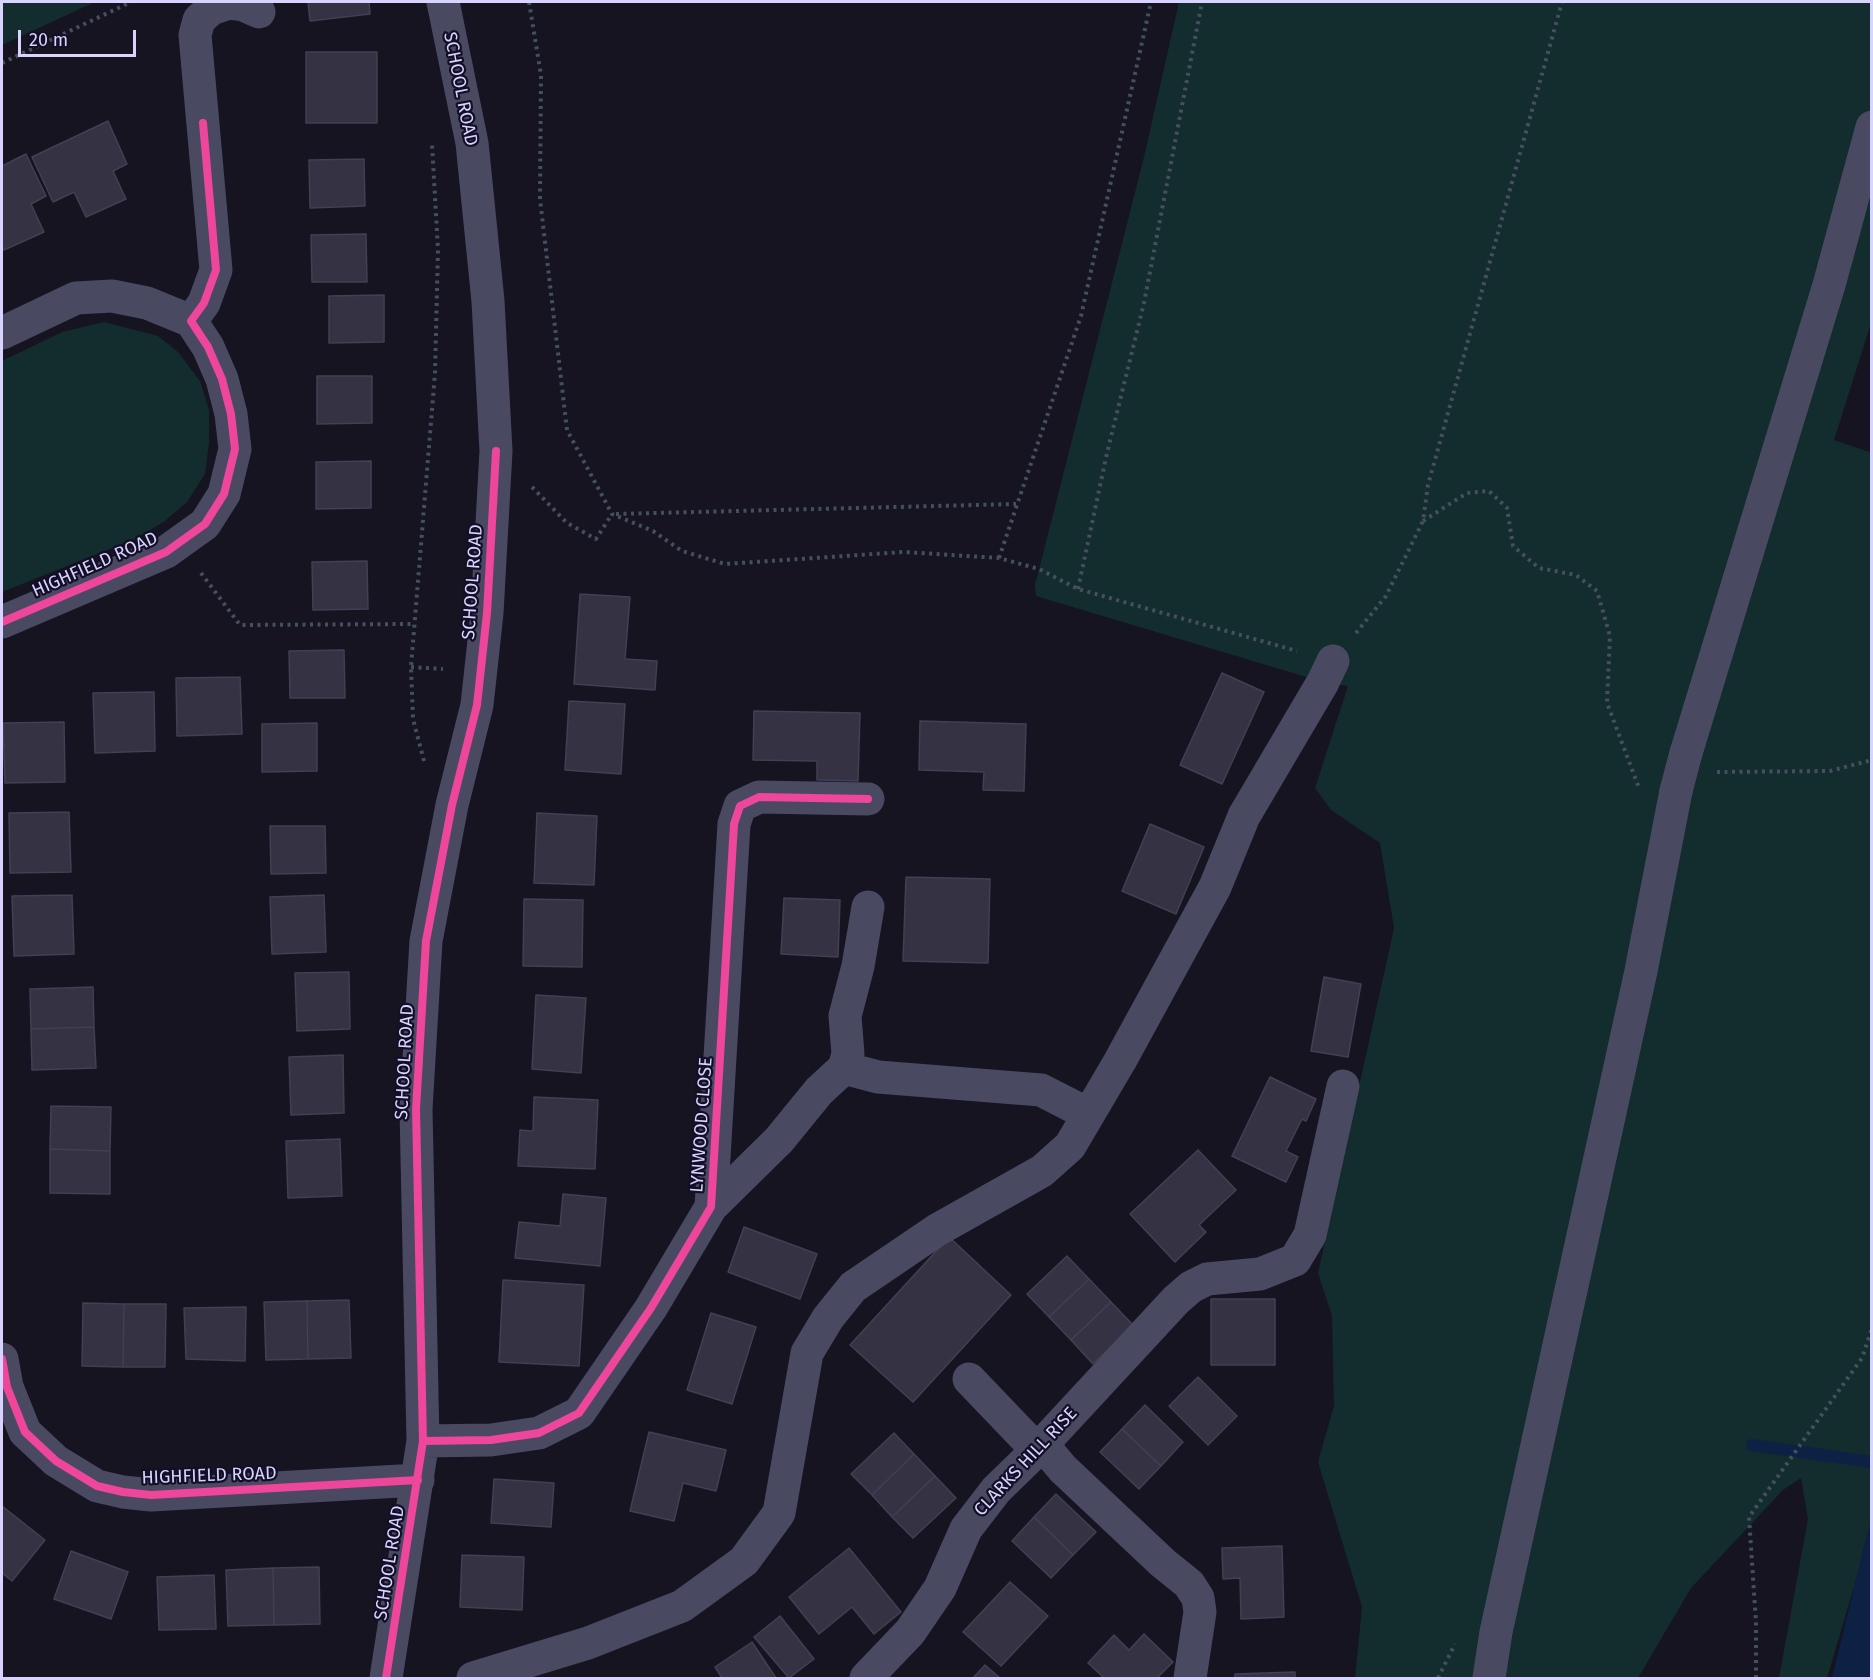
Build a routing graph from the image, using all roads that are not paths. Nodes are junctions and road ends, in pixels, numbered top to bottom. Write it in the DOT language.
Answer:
graph roads {
  1 [pos="443,2"];
  2 [pos="259,12"];
  3 [pos="1872,127"];
  4 [pos="191,321"];
  5 [pos="2,333"];
  6 [pos="2,622"];
  7 [pos="1333,661"];
  8 [pos="868,799"];
  9 [pos="868,907"];
  10 [pos="844,1068"];
  11 [pos="1343,1086"];
  12 [pos="1088,1114"];
  13 [pos="711,1207"];
  14 [pos="2,1359"];
  15 [pos="969,1379"];
  16 [pos="423,1441"];
  17 [pos="1040,1447"];
  18 [pos="418,1480"];
  19 [pos="386,1678"];
  20 [pos="473,1678"];
  21 [pos="866,1678"];
  22 [pos="1190,1678"];
  23 [pos="1489,1678"];
  1 -- 16 [label="street, SCHOOL ROAD"];
  2 -- 4 [label="street"];
  3 -- 23 [label="street, bridge"];
  4 -- 5 [label="street"];
  4 -- 6 [label="street, HIGHFIELD ROAD"];
  7 -- 12 [label="street"];
  8 -- 13 [label="street, LYNWOOD CLOSE"];
  9 -- 10 [label="street"];
  10 -- 12 [label="street"];
  10 -- 13 [label="street, LYNWOOD CLOSE"];
  11 -- 17 [label="street, CLARKS HILL RISE"];
  12 -- 20 [label="street"];
  13 -- 16 [label="street, LYNWOOD CLOSE"];
  14 -- 18 [label="street, HIGHFIELD ROAD"];
  15 -- 17 [label="street"];
  16 -- 18 [label="street, SCHOOL ROAD"];
  17 -- 21 [label="street, CLARKS HILL RISE"];
  17 -- 22 [label="street"];
  18 -- 19 [label="street, SCHOOL ROAD"];
}
